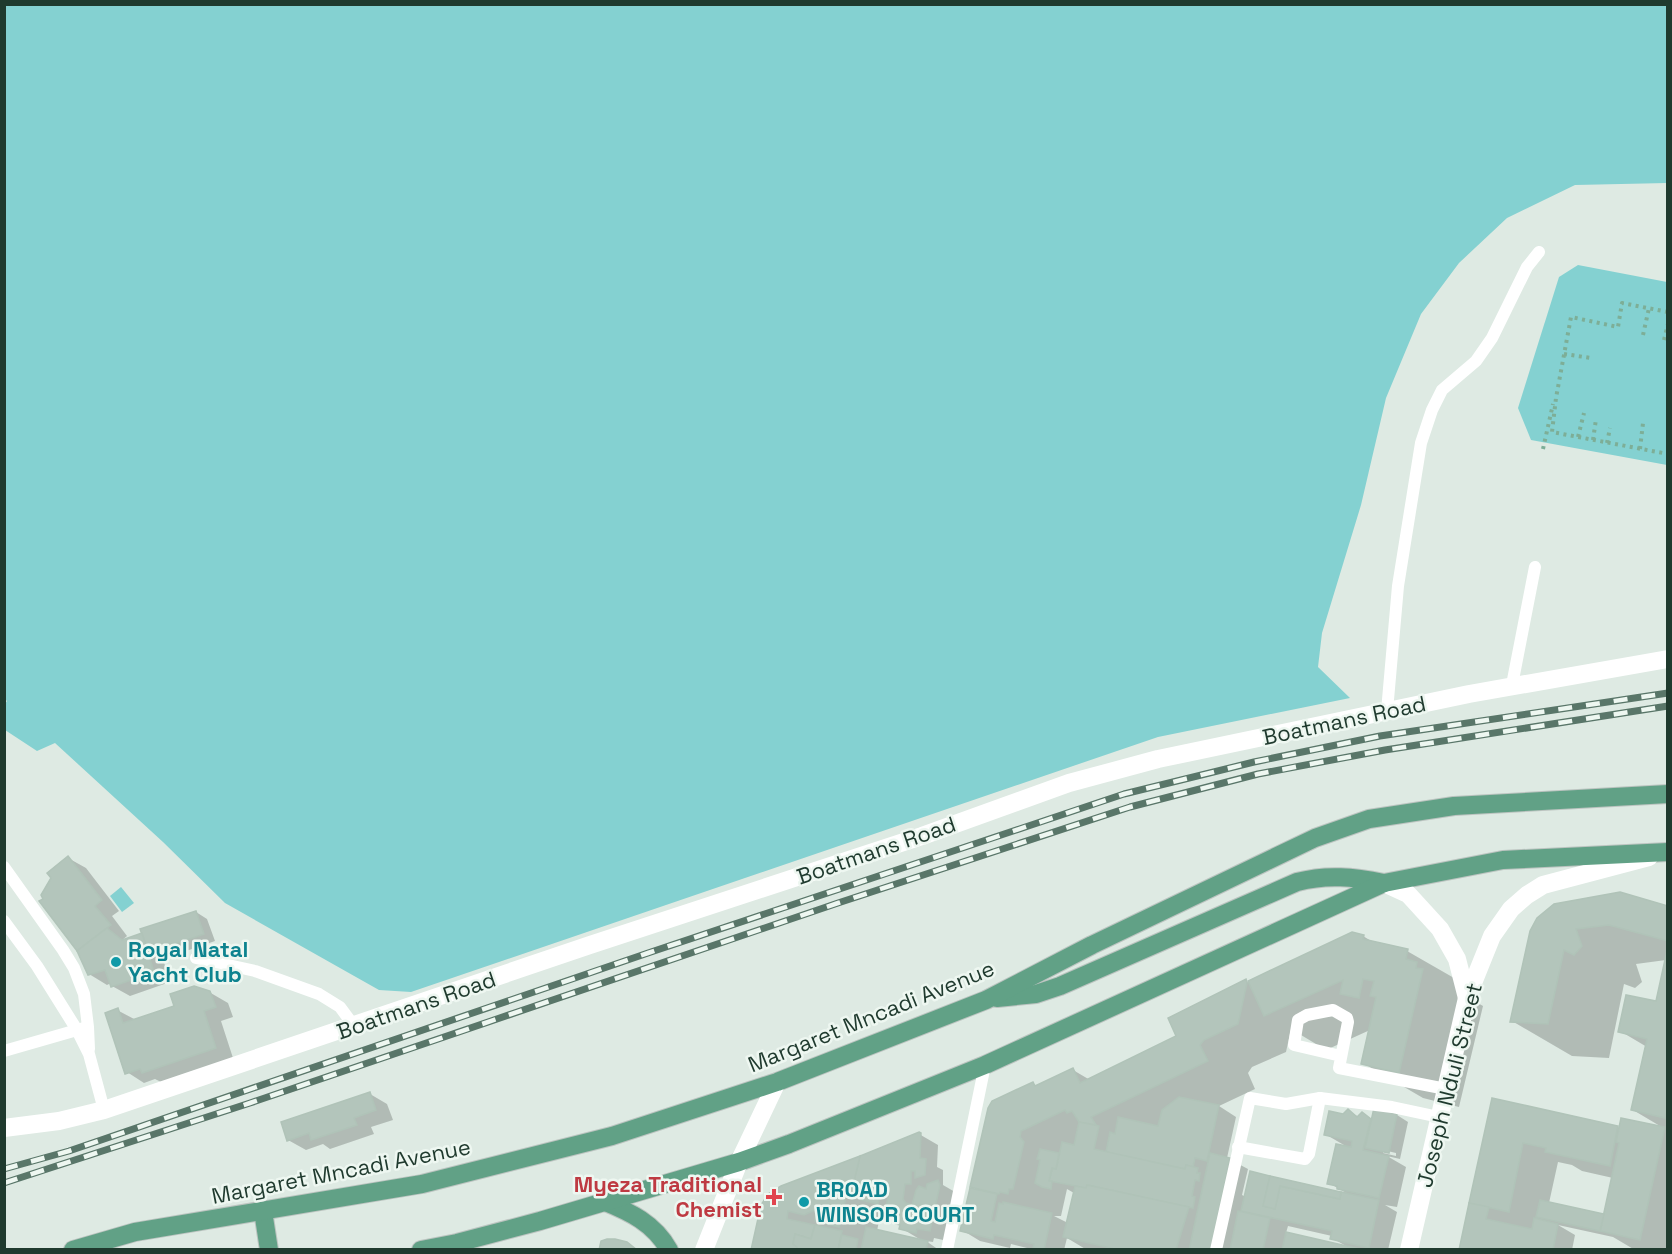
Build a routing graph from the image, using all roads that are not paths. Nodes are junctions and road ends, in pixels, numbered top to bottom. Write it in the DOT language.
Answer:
graph roads {
  1 [pos="1539,252"];
  2 [pos="1534,567"];
  3 [pos="1668,659"];
  4 [pos="1512,685"];
  5 [pos="1387,711"];
  6 [pos="1668,795"];
  7 [pos="1663,853"];
  8 [pos="4,867"];
  9 [pos="1384,883"];
  10 [pos="4,921"];
  11 [pos="196,958"];
  12 [pos="1467,998"];
  13 [pos="986,1000"];
  14 [pos="354,1026"];
  15 [pos="83,1028"];
  16 [pos="4,1051"];
  17 [pos="1341,1056"];
  18 [pos="985,1065"];
  19 [pos="777,1082"];
  20 [pos="1446,1089"];
  21 [pos="1320,1098"];
  22 [pos="104,1110"];
  23 [pos="1440,1117"];
  24 [pos="4,1128"];
  25 [pos="1238,1147"];
  26 [pos="739,1162"];
  27 [pos="603,1201"];
  28 [pos="263,1211"];
  29 [pos="72,1250"];
  30 [pos="269,1250"];
  31 [pos="421,1250"];
  32 [pos="669,1250"];
  33 [pos="704,1250"];
  34 [pos="947,1250"];
  35 [pos="1216,1250"];
  36 [pos="1409,1250"];
  1 -- 5 [label="lane"];
  2 -- 4 [label="lane"];
  3 -- 4 [label="street, Boatmans Road"];
  4 -- 5 [label="street, Boatmans Road"];
  5 -- 14 [label="street, Boatmans Road"];
  6 -- 13 [label="main road, Margaret Mncadi Avenue"];
  7 -- 9 [label="main road"];
  7 -- 12 [label="street, Joseph Nduli Street"];
  8 -- 15 [label="lane"];
  9 -- 12 [label="street"];
  9 -- 13 [label="main road"];
  9 -- 18 [label="main road"];
  10 -- 15 [label="lane"];
  11 -- 14 [label="lane"];
  12 -- 20 [label="street, Joseph Nduli Street"];
  13 -- 19 [label="main road, Margaret Mncadi Avenue"];
  14 -- 22 [label="street, Boatmans Road"];
  15 -- 16 [label="lane"];
  15 -- 22 [label="lane"];
  17 -- 17 [label="lane"];
  17 -- 20 [label="lane"];
  18 -- 26 [label="main road"];
  18 -- 34 [label="lane"];
  19 -- 26 [label="street"];
  19 -- 28 [label="main road, Margaret Mncadi Avenue"];
  20 -- 23 [label="street, Joseph Nduli Street"];
  21 -- 23 [label="lane"];
  21 -- 25 [label="lane"];
  21 -- 25 [label="lane"];
  22 -- 24 [label="street, Boatmans Road"];
  23 -- 36 [label="street, Joseph Nduli Street"];
  25 -- 35 [label="lane"];
  26 -- 27 [label="main road"];
  26 -- 33 [label="street"];
  27 -- 31 [label="main road"];
  27 -- 32 [label="main road"];
  28 -- 29 [label="main road, Margaret Mncadi Avenue"];
  28 -- 30 [label="main road"];
}
